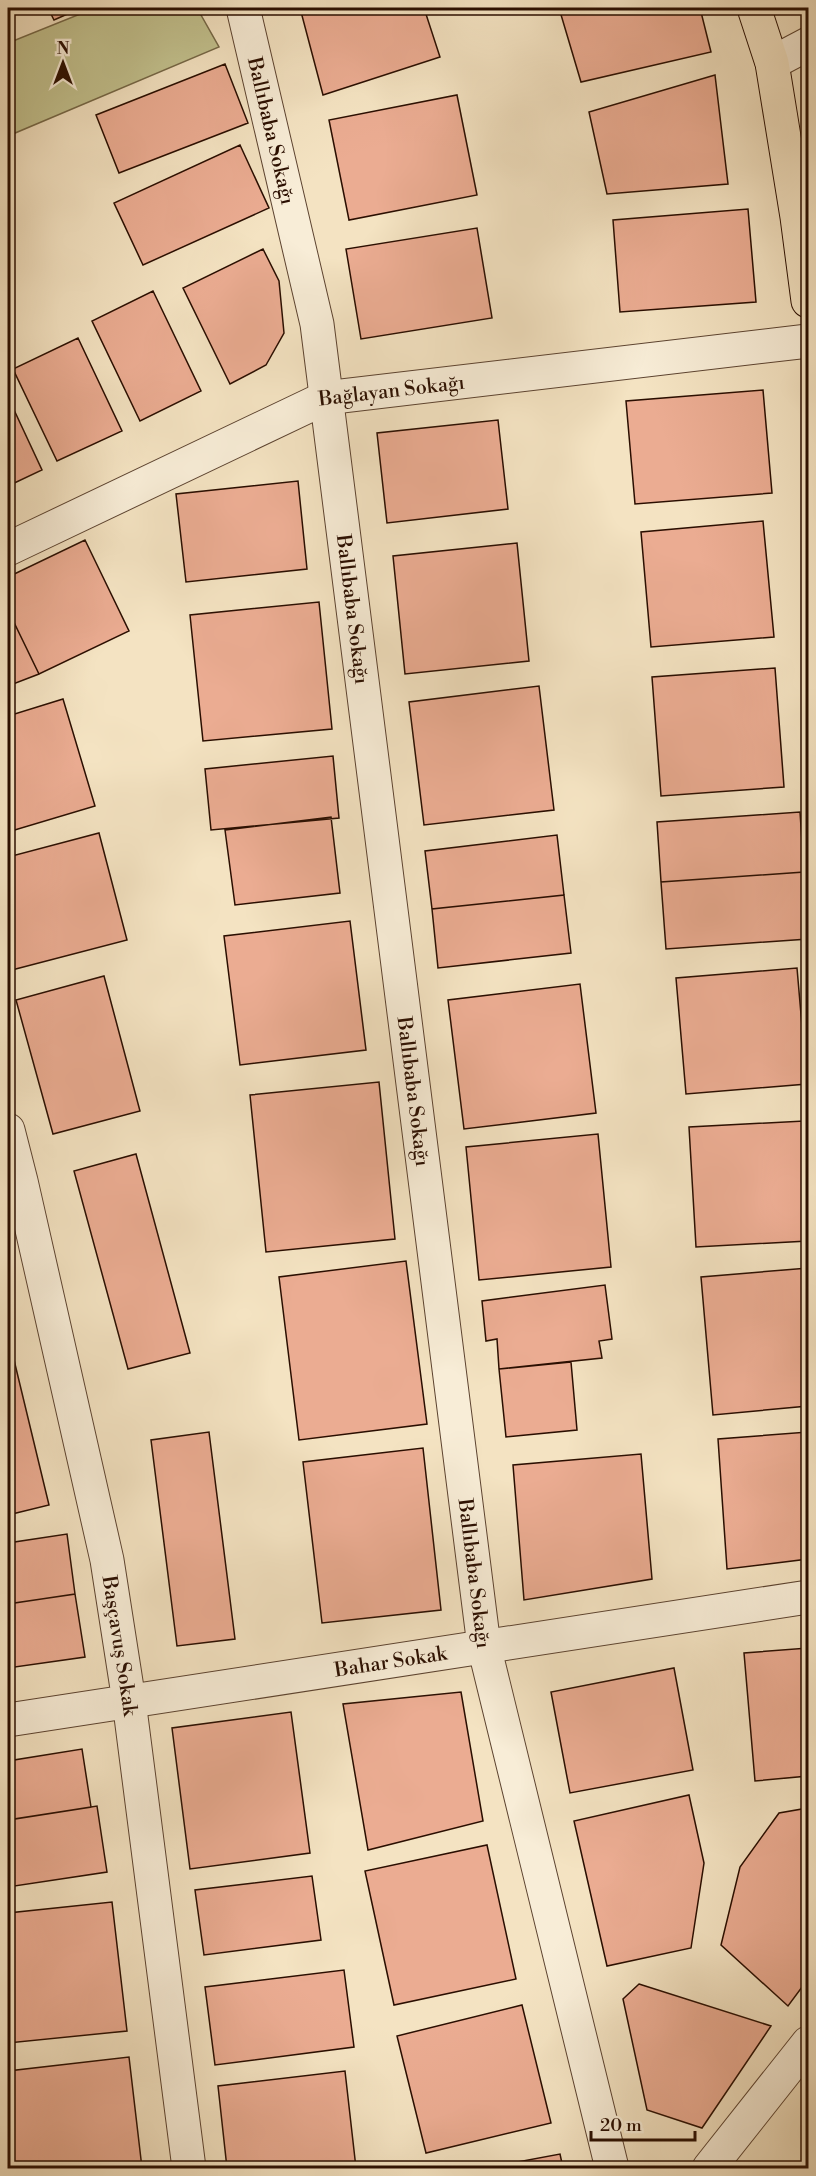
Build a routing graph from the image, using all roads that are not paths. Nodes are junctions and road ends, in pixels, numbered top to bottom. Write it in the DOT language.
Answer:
graph roads {
  1 [pos="243,8"];
  2 [pos="754,8"];
  3 [pos="808,44"];
  4 [pos="772,63"];
  5 [pos="808,301"];
  6 [pos="808,340"];
  7 [pos="325,398"];
  8 [pos="8,549"];
  9 [pos="8,1130"];
  10 [pos="808,1597"];
  11 [pos="484,1646"];
  12 [pos="129,1701"];
  13 [pos="8,1720"];
  14 [pos="808,2043"];
  15 [pos="189,2169"];
  16 [pos="612,2169"];
  17 [pos="709,2169"];
  1 -- 7 [label="street, Ballıbaba Sokağı"];
  2 -- 4 [label="main road"];
  3 -- 4 [label="street"];
  4 -- 5 [label="main road"];
  6 -- 7 [label="street, Bağlayan Sokağı"];
  7 -- 8 [label="street, Bağlayan Sokağı"];
  7 -- 11 [label="street, Ballıbaba Sokağı"];
  9 -- 12 [label="street, Başçavuş Sokak"];
  10 -- 11 [label="street, Bahar Sokak"];
  11 -- 12 [label="street, Bahar Sokak"];
  11 -- 16 [label="street, Ballıbaba Sokağı"];
  12 -- 13 [label="street, Bahar Sokak"];
  12 -- 15 [label="street, Başçavuş Sokak"];
  14 -- 17 [label="street"];
}
